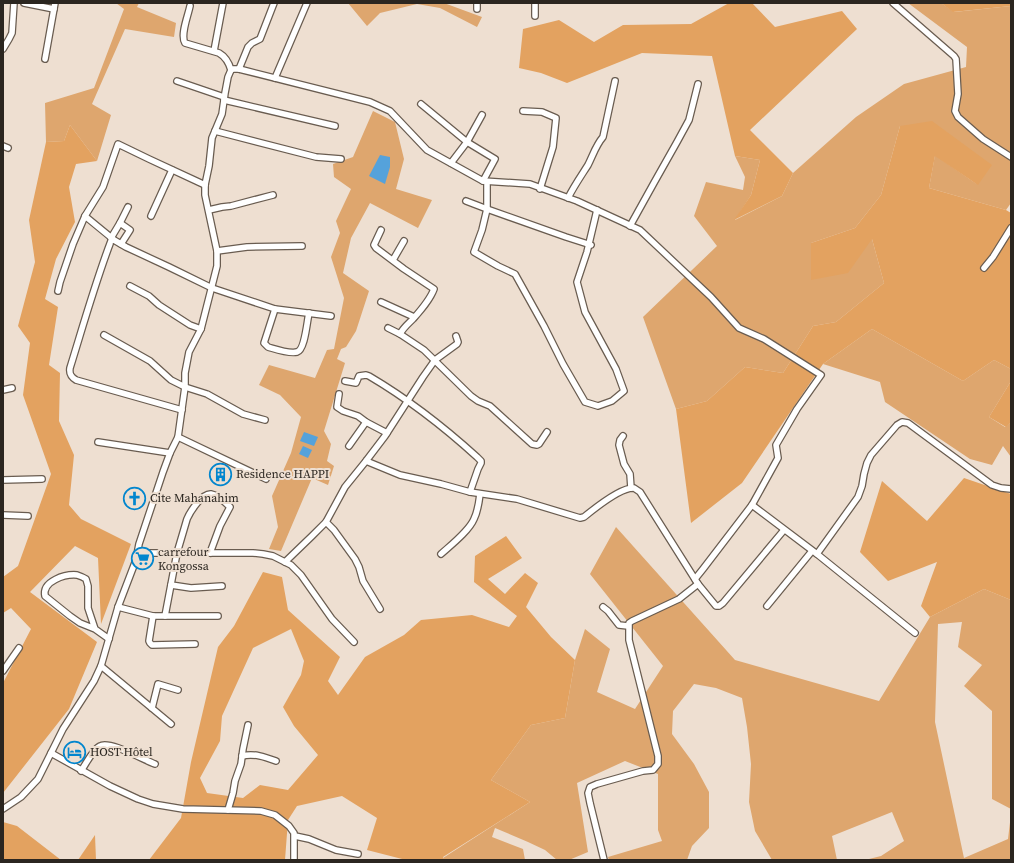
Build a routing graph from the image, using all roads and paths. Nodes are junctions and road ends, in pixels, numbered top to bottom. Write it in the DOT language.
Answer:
graph roads {
  1 [pos="14,3"];
  2 [pos="24,3"];
  3 [pos="224,3"];
  4 [pos="274,3"];
  5 [pos="307,3"];
  6 [pos="535,3"];
  7 [pos="893,3"];
  8 [pos="54,6"];
  9 [pos="190,6"];
  10 [pos="535,16"];
  11 [pos="3,48"];
  12 [pos="214,51"];
  13 [pos="45,59"];
  14 [pos="239,69"];
  15 [pos="231,70"];
  16 [pos="274,78"];
  17 [pos="177,81"];
  18 [pos="615,81"];
  19 [pos="698,84"];
  20 [pos="224,99"];
  21 [pos="421,104"];
  22 [pos="523,111"];
  23 [pos="482,115"];
  24 [pos="335,126"];
  25 [pos="215,130"];
  26 [pos="467,142"];
  27 [pos="1011,157"];
  28 [pos="341,159"];
  29 [pos="451,163"];
  30 [pos="172,170"];
  31 [pos="485,182"];
  32 [pos="205,185"];
  33 [pos="540,188"];
  34 [pos="273,195"];
  35 [pos="568,198"];
  36 [pos="466,201"];
  37 [pos="128,207"];
  38 [pos="487,209"];
  39 [pos="209,210"];
  40 [pos="597,210"];
  41 [pos="86,216"];
  42 [pos="151,216"];
  43 [pos="120,223"];
  44 [pos="630,226"];
  45 [pos="1011,228"];
  46 [pos="381,230"];
  47 [pos="112,239"];
  48 [pos="404,241"];
  49 [pos="121,244"];
  50 [pos="590,245"];
  51 [pos="302,246"];
  52 [pos="216,251"];
  53 [pos="393,260"];
  54 [pos="984,268"];
  55 [pos="130,286"];
  56 [pos="212,288"];
  57 [pos="58,291"];
  58 [pos="381,302"];
  59 [pos="275,309"];
  60 [pos="309,313"];
  61 [pos="331,316"];
  62 [pos="414,317"];
  63 [pos="388,328"];
  64 [pos="201,329"];
  65 [pos="400,334"];
  66 [pos="104,335"];
  67 [pos="456,336"];
  68 [pos="435,360"];
  69 [pos="345,380"];
  70 [pos="185,387"];
  71 [pos="12,388"];
  72 [pos="3,390"];
  73 [pos="339,394"];
  74 [pos="407,401"];
  75 [pos="182,410"];
  76 [pos="265,420"];
  77 [pos="366,422"];
  78 [pos="547,432"];
  79 [pos="387,433"];
  80 [pos="623,436"];
  81 [pos="178,437"];
  82 [pos="98,442"];
  83 [pos="349,446"];
  84 [pos="170,453"];
  85 [pos="366,461"];
  86 [pos="42,479"];
  87 [pos="3,480"];
  88 [pos="266,480"];
  89 [pos="631,488"];
  90 [pos="1011,489"];
  91 [pos="470,492"];
  92 [pos="480,494"];
  93 [pos="752,505"];
  94 [pos="3,516"];
  95 [pos="28,516"];
  96 [pos="326,522"];
  97 [pos="784,530"];
  98 [pos="814,552"];
  99 [pos="177,553"];
  100 [pos="210,553"];
  101 [pos="441,554"];
  102 [pos="136,560"];
  103 [pos="285,562"];
  104 [pos="696,582"];
  105 [pos="171,585"];
  106 [pos="222,586"];
  107 [pos="767,606"];
  108 [pos="118,607"];
  109 [pos="603,607"];
  110 [pos="380,609"];
  111 [pos="153,616"];
  112 [pos="165,616"];
  113 [pos="218,616"];
  114 [pos="628,626"];
  115 [pos="94,629"];
  116 [pos="915,633"];
  117 [pos="109,640"];
  118 [pos="354,642"];
  119 [pos="195,644"];
  120 [pos="19,648"];
  121 [pos="101,666"];
  122 [pos="3,671"];
  123 [pos="178,690"];
  124 [pos="152,708"];
  125 [pos="171,724"];
  126 [pos="248,725"];
  127 [pos="51,753"];
  128 [pos="242,756"];
  129 [pos="276,761"];
  130 [pos="155,764"];
  131 [pos="81,770"];
  132 [pos="3,809"];
  133 [pos="228,810"];
  134 [pos="295,836"];
  135 [pos="358,854"];
  136 [pos="294,860"];
  137 [pos="604,860"];
  1 -- 11 [label="street"];
  2 -- 8 [label="street"];
  3 -- 12 [label="street"];
  4 -- 14 [label="street"];
  5 -- 16 [label="street"];
  6 -- 10 [label="street"];
  7 -- 27 [label="street"];
  8 -- 13 [label="street"];
  9 -- 12 [label="street"];
  12 -- 15 [label="street"];
  14 -- 15 [label="street"];
  14 -- 16 [label="street"];
  15 -- 20 [label="street"];
  16 -- 29 [label="street"];
  17 -- 20 [label="street"];
  18 -- 35 [label="street"];
  19 -- 44 [label="street"];
  20 -- 24 [label="street"];
  20 -- 25 [label="street"];
  21 -- 26 [label="street"];
  22 -- 33 [label="street"];
  23 -- 26 [label="street"];
  25 -- 28 [label="street"];
  25 -- 32 [label="street"];
  26 -- 29 [label="street"];
  26 -- 31 [label="street"];
  29 -- 31 [label="street"];
  30 -- 32 [label="street"];
  30 -- 41 [label="street"];
  30 -- 42 [label="street"];
  31 -- 33 [label="street"];
  31 -- 38 [label="street"];
  32 -- 39 [label="street"];
  33 -- 35 [label="street"];
  34 -- 39 [label="street"];
  35 -- 40 [label="street"];
  36 -- 38 [label="street"];
  37 -- 43 [label="street"];
  38 -- 50 [label="street"];
  38 -- 50 [label="street"];
  39 -- 52 [label="street"];
  40 -- 44 [label="street"];
  40 -- 50 [label="street"];
  41 -- 47 [label="street"];
  41 -- 57 [label="street"];
  43 -- 47 [label="street"];
  43 -- 49 [label="street"];
  44 -- 93 [label="street"];
  45 -- 54 [label="street"];
  46 -- 53 [label="street"];
  47 -- 49 [label="street"];
  47 -- 75 [label="street"];
  48 -- 53 [label="street"];
  49 -- 56 [label="street"];
  51 -- 52 [label="street"];
  52 -- 56 [label="street"];
  53 -- 62 [label="street"];
  55 -- 64 [label="street"];
  56 -- 59 [label="street"];
  56 -- 64 [label="street"];
  58 -- 62 [label="street"];
  59 -- 60 [label="street"];
  59 -- 60 [label="street"];
  60 -- 61 [label="street"];
  62 -- 65 [label="street"];
  63 -- 65 [label="street"];
  64 -- 70 [label="street"];
  65 -- 68 [label="street"];
  66 -- 70 [label="street"];
  67 -- 68 [label="street"];
  68 -- 74 [label="street"];
  68 -- 78 [label="street"];
  69 -- 74 [label="street"];
  70 -- 75 [label="street"];
  70 -- 76 [label="street"];
  71 -- 72 [label="street"];
  73 -- 77 [label="street"];
  74 -- 79 [label="street"];
  74 -- 91 [label="street"];
  75 -- 81 [label="street"];
  77 -- 79 [label="street"];
  77 -- 83 [label="street"];
  79 -- 85 [label="street"];
  80 -- 89 [label="street"];
  81 -- 84 [label="street"];
  81 -- 88 [label="street"];
  82 -- 84 [label="street"];
  84 -- 102 [label="street"];
  85 -- 91 [label="street"];
  85 -- 96 [label="street"];
  86 -- 87 [label="street"];
  89 -- 92 [label="street"];
  89 -- 104 [label="street"];
  90 -- 98 [label="street"];
  91 -- 92 [label="street"];
  92 -- 101 [label="street"];
  93 -- 97 [label="street"];
  93 -- 104 [label="street"];
  94 -- 95 [label="street"];
  96 -- 103 [label="street"];
  96 -- 110 [label="street"];
  97 -- 98 [label="street"];
  97 -- 104 [label="street"];
  98 -- 107 [label="street"];
  98 -- 116 [label="street"];
  99 -- 100 [label="street"];
  99 -- 100 [label="street"];
  99 -- 102 [label="street"];
  99 -- 105 [label="street"];
  100 -- 103 [label="street"];
  102 -- 108 [label="street"];
  103 -- 118 [label="street"];
  104 -- 114 [label="street"];
  105 -- 106 [label="street"];
  105 -- 112 [label="street"];
  108 -- 111 [label="street"];
  108 -- 117 [label="street"];
  109 -- 114 [label="street"];
  111 -- 112 [label="street"];
  111 -- 119 [label="street"];
  112 -- 113 [label="street"];
  114 -- 137 [label="street"];
  115 -- 115 [label="street"];
  115 -- 117 [label="street"];
  117 -- 121 [label="street"];
  120 -- 122 [label="street"];
  121 -- 124 [label="street"];
  121 -- 127 [label="street"];
  123 -- 124 [label="street"];
  124 -- 125 [label="street"];
  126 -- 128 [label="street"];
  127 -- 131 [label="street"];
  127 -- 132 [label="street"];
  128 -- 129 [label="street"];
  128 -- 133 [label="street"];
  130 -- 131 [label="street"];
  131 -- 133 [label="street"];
  133 -- 134 [label="street"];
  134 -- 135 [label="street"];
  134 -- 136 [label="street"];
}
